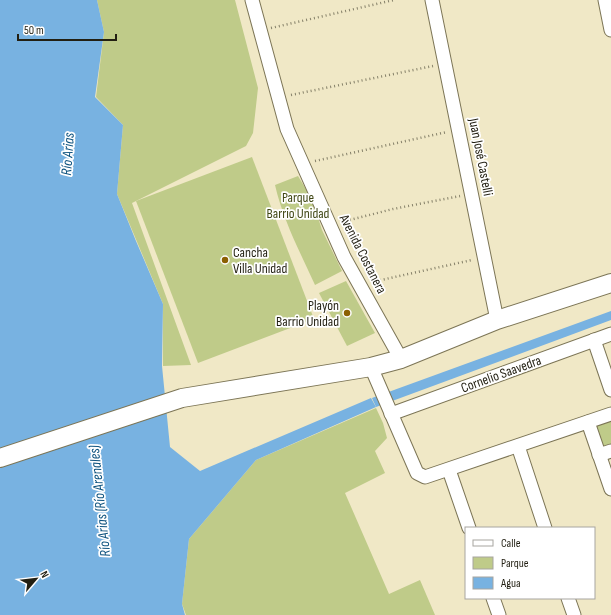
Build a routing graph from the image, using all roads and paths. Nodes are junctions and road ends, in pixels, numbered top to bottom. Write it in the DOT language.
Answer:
graph roads {
  1 [pos="252,0"];
  2 [pos="394,0"];
  3 [pos="432,0"];
  4 [pos="605,0"];
  5 [pos="261,30"];
  6 [pos="611,30"];
  7 [pos="445,64"];
  8 [pos="279,98"];
  9 [pos="459,130"];
  10 [pos="303,163"];
  11 [pos="472,193"];
  12 [pos="330,226"];
  13 [pos="484,257"];
  14 [pos="611,283"];
  15 [pos="360,285"];
  16 [pos="497,320"];
  17 [pos="611,334"];
  18 [pos="594,340"];
  19 [pos="401,359"];
  20 [pos="370,367"];
  21 [pos="611,390"];
  22 [pos="391,414"];
  23 [pos="611,414"];
  24 [pos="588,422"];
  25 [pos="518,446"];
  26 [pos="605,453"];
  27 [pos="0,458"];
  28 [pos="449,470"];
  29 [pos="611,489"];
  30 [pos="469,527"];
  31 [pos="545,527"];
  32 [pos="493,599"];
  33 [pos="568,599"];
  34 [pos="499,615"];
  35 [pos="574,615"];
  1 -- 5 [label="street, Avenida Costanera"];
  2 -- 5 [label="path"];
  3 -- 7 [label="street, Juan José Castelli"];
  4 -- 6 [label="street"];
  5 -- 8 [label="street, Avenida Costanera"];
  7 -- 8 [label="path"];
  7 -- 9 [label="street, Juan José Castelli"];
  8 -- 10 [label="street, Avenida Costanera"];
  9 -- 10 [label="path"];
  9 -- 11 [label="street, Juan José Castelli"];
  10 -- 12 [label="street, Avenida Costanera"];
  11 -- 12 [label="path"];
  11 -- 13 [label="street, Juan José Castelli"];
  12 -- 15 [label="street, Avenida Costanera"];
  13 -- 15 [label="path"];
  13 -- 16 [label="street, Juan José Castelli"];
  14 -- 16 [label="street"];
  15 -- 19 [label="street, Avenida Costanera"];
  16 -- 19 [label="street"];
  17 -- 18 [label="street, Cornelio Saavedra"];
  18 -- 21 [label="street"];
  18 -- 22 [label="street, Cornelio Saavedra"];
  19 -- 20 [label="street"];
  20 -- 22 [label="street"];
  20 -- 27 [label="street"];
  22 -- 28 [label="street"];
  23 -- 24 [label="street"];
  24 -- 25 [label="street"];
  24 -- 26 [label="street"];
  25 -- 28 [label="street"];
  25 -- 31 [label="street"];
  26 -- 29 [label="street"];
  28 -- 30 [label="street"];
  32 -- 34 [label="street"];
  33 -- 35 [label="street"];
}
